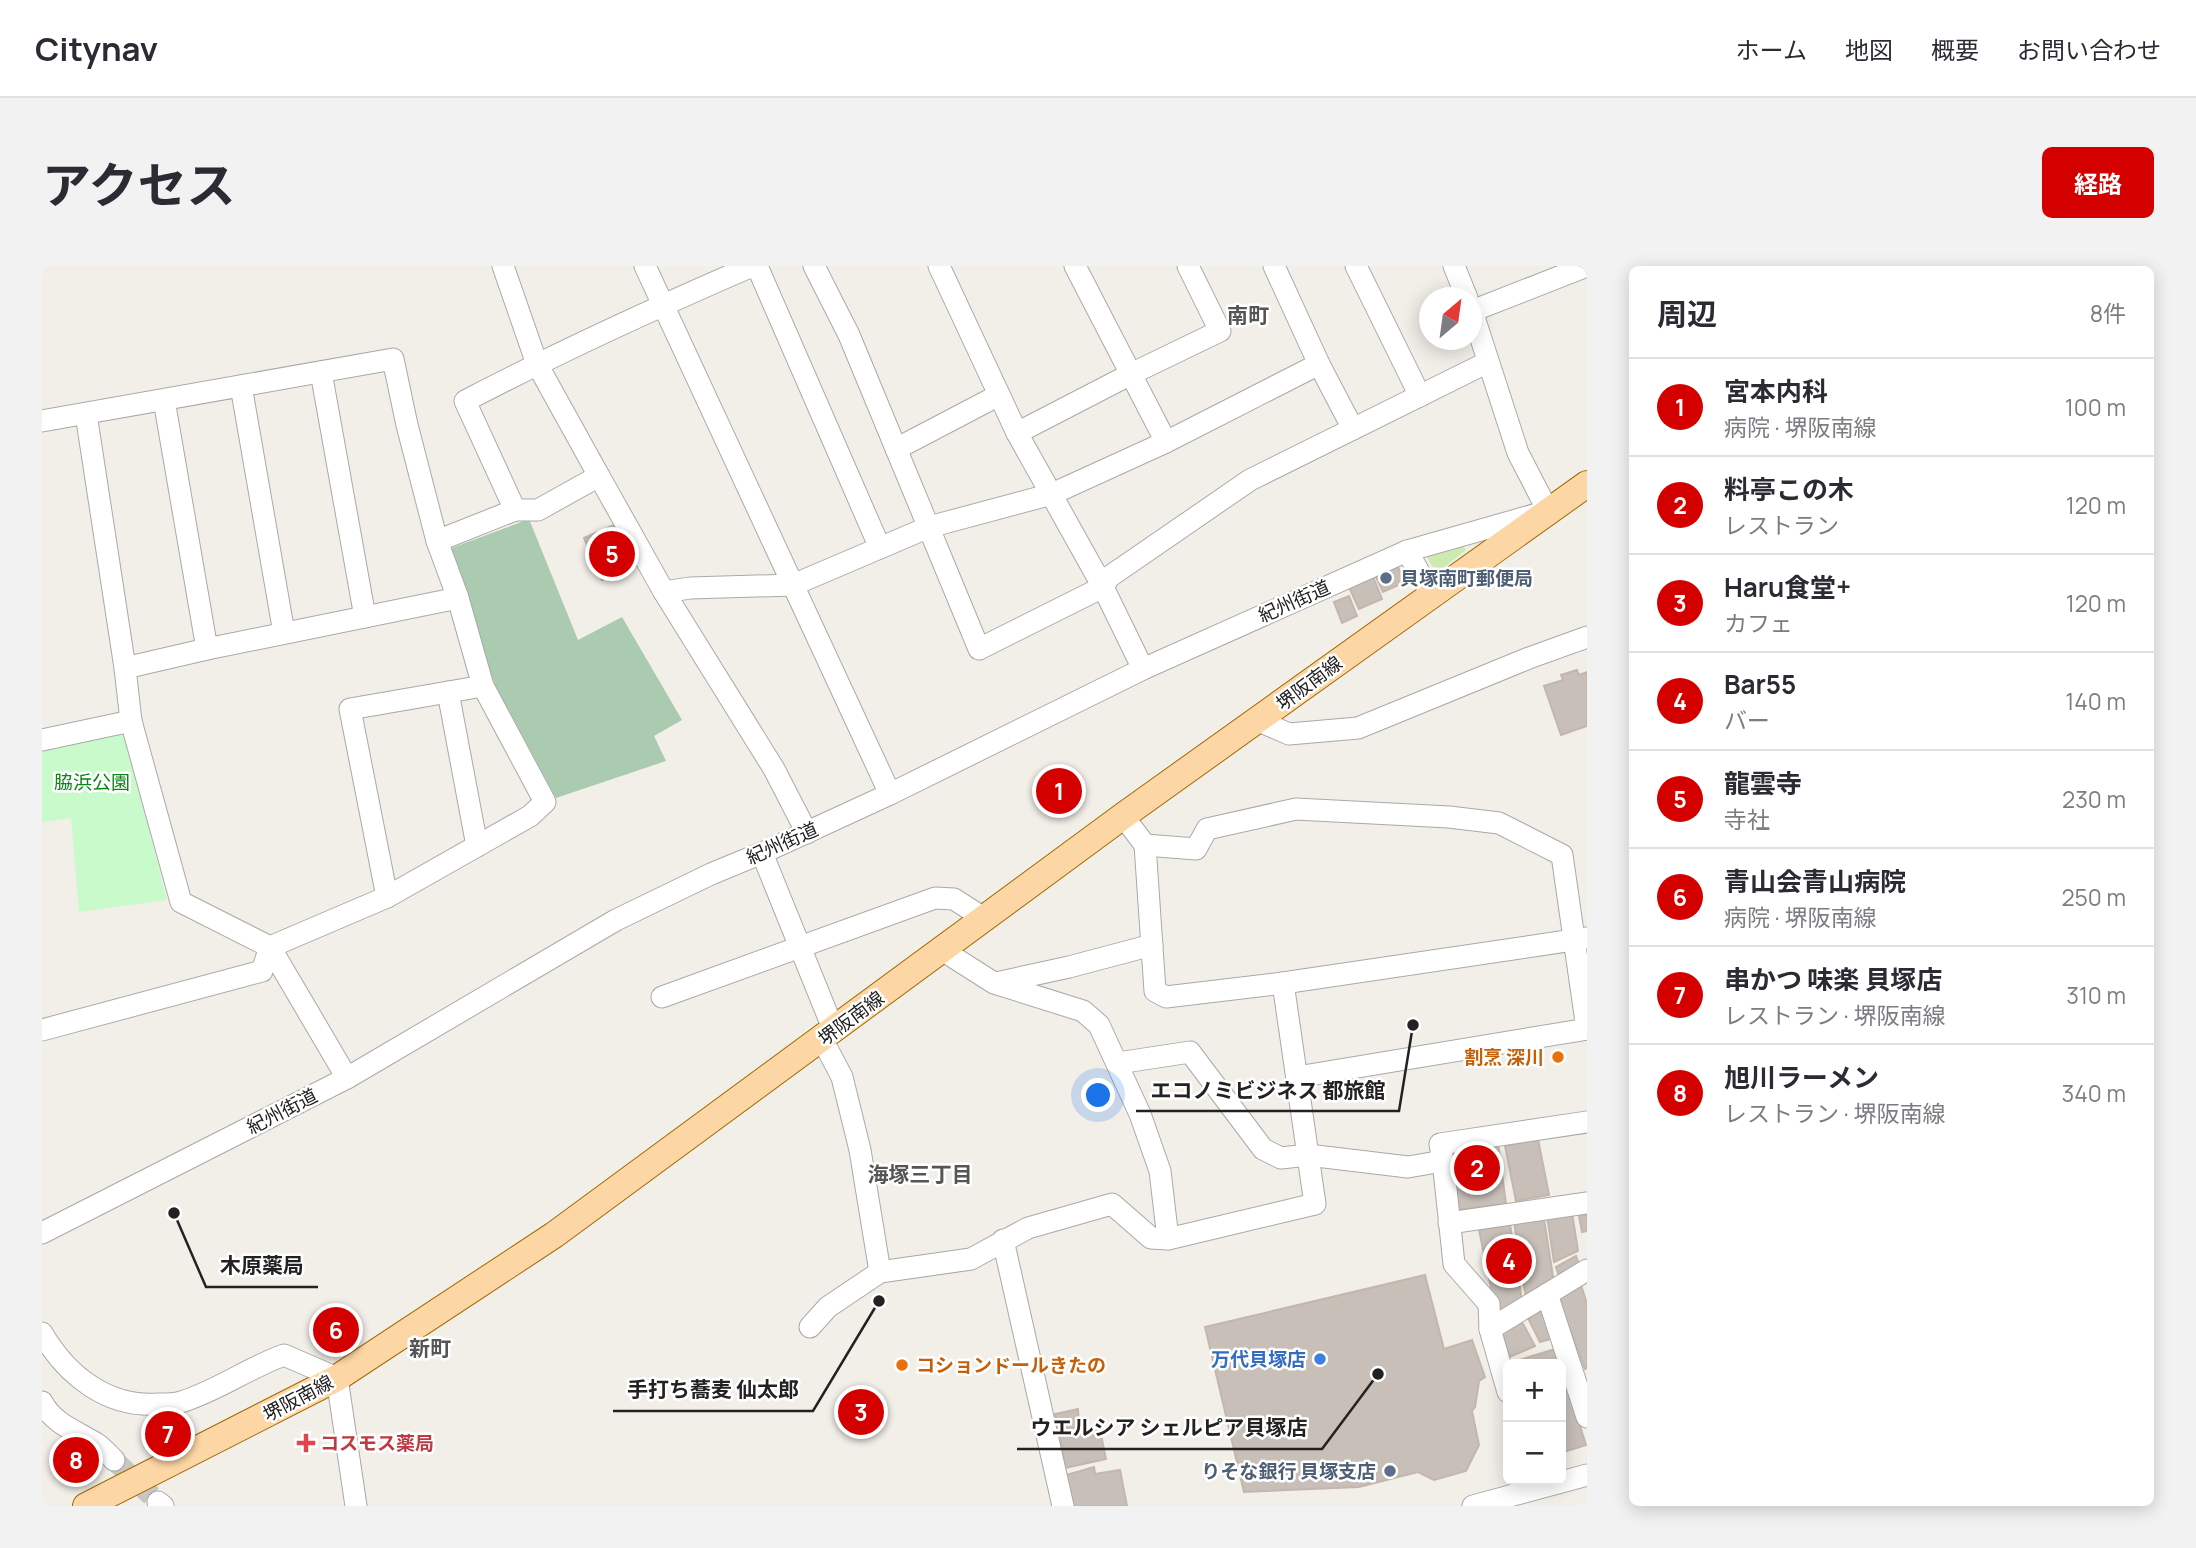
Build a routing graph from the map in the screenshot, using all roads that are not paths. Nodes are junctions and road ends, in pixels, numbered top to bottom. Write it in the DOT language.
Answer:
graph roads {
  1 [pos="502,266"];
  2 [pos="645,266"];
  3 [pos="755,266"];
  4 [pos="814,266"];
  5 [pos="939,266"];
  6 [pos="1075,266"];
  7 [pos="1188,266"];
  8 [pos="1273,266"];
  9 [pos="1356,266"];
  10 [pos="1454,266"];
  11 [pos="1587,266"];
  12 [pos="1463,287"];
  13 [pos="662,304"];
  14 [pos="1482,306"];
  15 [pos="1482,342"];
  16 [pos="1488,362"];
  17 [pos="537,364"];
  18 [pos="1319,365"];
  19 [pos="321,372"];
  20 [pos="1131,374"];
  21 [pos="241,386"];
  22 [pos="999,395"];
  23 [pos="1420,396"];
  24 [pos="164,400"];
  25 [pos="86,414"];
  26 [pos="42,421"];
  27 [pos="1353,429"];
  28 [pos="1017,433"];
  29 [pos="1166,442"];
  30 [pos="896,449"];
  31 [pos="599,476"];
  32 [pos="1587,484"];
  33 [pos="1052,494"];
  34 [pos="515,510"];
  35 [pos="1548,511"];
  36 [pos="929,527"];
  37 [pos="436,541"];
  38 [pos="880,548"];
  39 [pos="1407,551"];
  40 [pos="793,585"];
  41 [pos="1102,587"];
  42 [pos="664,592"];
  43 [pos="1432,595"];
  44 [pos="458,598"];
  45 [pos="365,617"];
  46 [pos="285,633"];
  47 [pos="1587,637"];
  48 [pos="207,649"];
  49 [pos="125,668"];
  50 [pos="1143,669"];
  51 [pos="483,687"];
  52 [pos="448,692"];
  53 [pos="131,721"];
  54 [pos="1259,721"];
  55 [pos="42,740"];
  56 [pos="890,794"];
  57 [pos="1124,816"];
  58 [pos="807,833"];
  59 [pos="1145,845"];
  60 [pos="477,846"];
  61 [pos="762,853"];
  62 [pos="387,897"];
  63 [pos="985,919"];
  64 [pos="1581,939"];
  65 [pos="800,946"];
  66 [pos="1152,946"];
  67 [pos="270,947"];
  68 [pos="942,950"];
  69 [pos="994,983"];
  70 [pos="1283,983"];
  71 [pos="662,997"];
  72 [pos="1587,1029"];
  73 [pos="42,1030"];
  74 [pos="828,1035"];
  75 [pos="1118,1063"];
  76 [pos="1297,1077"];
  77 [pos="347,1078"];
  78 [pos="1587,1122"];
  79 [pos="1308,1155"];
  80 [pos="1443,1161"];
  81 [pos="1587,1203"];
  82 [pos="1450,1223"];
  83 [pos="42,1233"];
  84 [pos="1168,1239"];
  85 [pos="1003,1240"];
  86 [pos="1587,1270"];
  87 [pos="880,1272"];
  88 [pos="1547,1294"];
  89 [pos="810,1327"];
  90 [pos="1490,1329"];
  91 [pos="43,1337"];
  92 [pos="1503,1374"];
  93 [pos="337,1378"];
  94 [pos="42,1402"];
  95 [pos="1587,1417"];
  96 [pos="114,1460"];
  97 [pos="1587,1475"];
  98 [pos="1566,1479"];
  99 [pos="1535,1485"];
  100 [pos="86,1506"];
  101 [pos="356,1506"];
  102 [pos="1063,1506"];
  103 [pos="1474,1506"];
  1 -- 17 [label="street"];
  2 -- 13 [label="street"];
  3 -- 13 [label="street"];
  3 -- 38 [label="street"];
  4 -- 30 [label="street"];
  5 -- 22 [label="street"];
  6 -- 20 [label="street"];
  7 -- 20 [label="street"];
  8 -- 18 [label="street"];
  9 -- 23 [label="street"];
  10 -- 12 [label="street"];
  11 -- 14 [label="street"];
  13 -- 17 [label="street"];
  13 -- 40 [label="street"];
  15 -- 16 [label="street"];
  16 -- 23 [label="street"];
  16 -- 35 [label="street"];
  17 -- 31 [label="street"];
  17 -- 34 [label="street"];
  18 -- 27 [label="street"];
  18 -- 29 [label="street"];
  19 -- 21 [label="street"];
  19 -- 37 [label="street"];
  19 -- 45 [label="street"];
  20 -- 28 [label="street"];
  20 -- 29 [label="street"];
  21 -- 24 [label="street"];
  21 -- 46 [label="street"];
  22 -- 28 [label="street"];
  22 -- 30 [label="street"];
  23 -- 27 [label="street"];
  24 -- 25 [label="street"];
  24 -- 48 [label="street"];
  25 -- 26 [label="street"];
  25 -- 49 [label="street"];
  27 -- 41 [label="street"];
  28 -- 33 [label="street"];
  29 -- 33 [label="street"];
  30 -- 36 [label="street"];
  31 -- 34 [label="street"];
  31 -- 42 [label="street"];
  32 -- 35 [label="main road, 堺阪南線"];
  33 -- 36 [label="street"];
  33 -- 41 [label="street"];
  34 -- 37 [label="street"];
  35 -- 39 [label="street, 紀州街道"];
  35 -- 43 [label="main road, 堺阪南線"];
  36 -- 38 [label="street"];
  36 -- 41 [label="street"];
  37 -- 44 [label="street"];
  38 -- 40 [label="street"];
  39 -- 43 [label="street"];
  39 -- 50 [label="street, 紀州街道"];
  40 -- 42 [label="street"];
  40 -- 56 [label="street"];
  41 -- 50 [label="street"];
  42 -- 58 [label="street"];
  43 -- 54 [label="main road, 堺阪南線"];
  44 -- 45 [label="street"];
  44 -- 51 [label="street"];
  45 -- 46 [label="street"];
  46 -- 48 [label="street"];
  47 -- 54 [label="street"];
  48 -- 49 [label="street"];
  49 -- 53 [label="street"];
  50 -- 56 [label="street, 紀州街道"];
  51 -- 52 [label="street"];
  51 -- 60 [label="street"];
  52 -- 60 [label="street"];
  52 -- 62 [label="street"];
  53 -- 55 [label="street"];
  53 -- 67 [label="street"];
  54 -- 57 [label="main road, 堺阪南線"];
  56 -- 58 [label="street, 紀州街道"];
  57 -- 59 [label="street"];
  57 -- 63 [label="main road, 堺阪南線"];
  58 -- 61 [label="street, 紀州街道"];
  59 -- 64 [label="street"];
  59 -- 66 [label="street"];
  60 -- 62 [label="street"];
  61 -- 65 [label="street"];
  61 -- 77 [label="street, 紀州街道"];
  62 -- 67 [label="street"];
  63 -- 65 [label="street"];
  63 -- 68 [label="main road, 堺阪南線"];
  64 -- 70 [label="street"];
  64 -- 72 [label="street"];
  65 -- 71 [label="street"];
  65 -- 74 [label="street"];
  66 -- 69 [label="street"];
  66 -- 70 [label="street"];
  67 -- 73 [label="street"];
  67 -- 77 [label="street"];
  68 -- 69 [label="street"];
  68 -- 74 [label="main road, 堺阪南線"];
  69 -- 75 [label="street"];
  70 -- 76 [label="street"];
  72 -- 76 [label="street"];
  74 -- 87 [label="street"];
  74 -- 93 [label="main road, 堺阪南線"];
  75 -- 79 [label="street"];
  75 -- 84 [label="street"];
  76 -- 79 [label="street"];
  77 -- 83 [label="street, 紀州街道"];
  78 -- 80 [label="street"];
  79 -- 80 [label="street"];
  79 -- 84 [label="street"];
  80 -- 82 [label="street"];
  81 -- 82 [label="street"];
  82 -- 90 [label="street"];
  84 -- 85 [label="street"];
  85 -- 87 [label="street"];
  85 -- 102 [label="street"];
  86 -- 88 [label="street"];
  87 -- 89 [label="street"];
  88 -- 90 [label="street"];
  88 -- 95 [label="street"];
  90 -- 92 [label="street"];
  91 -- 93 [label="street"];
  93 -- 100 [label="main road, 堺阪南線"];
  93 -- 101 [label="street"];
  94 -- 96 [label="street"];
  97 -- 98 [label="street"];
  99 -- 103 [label="street"];
}
